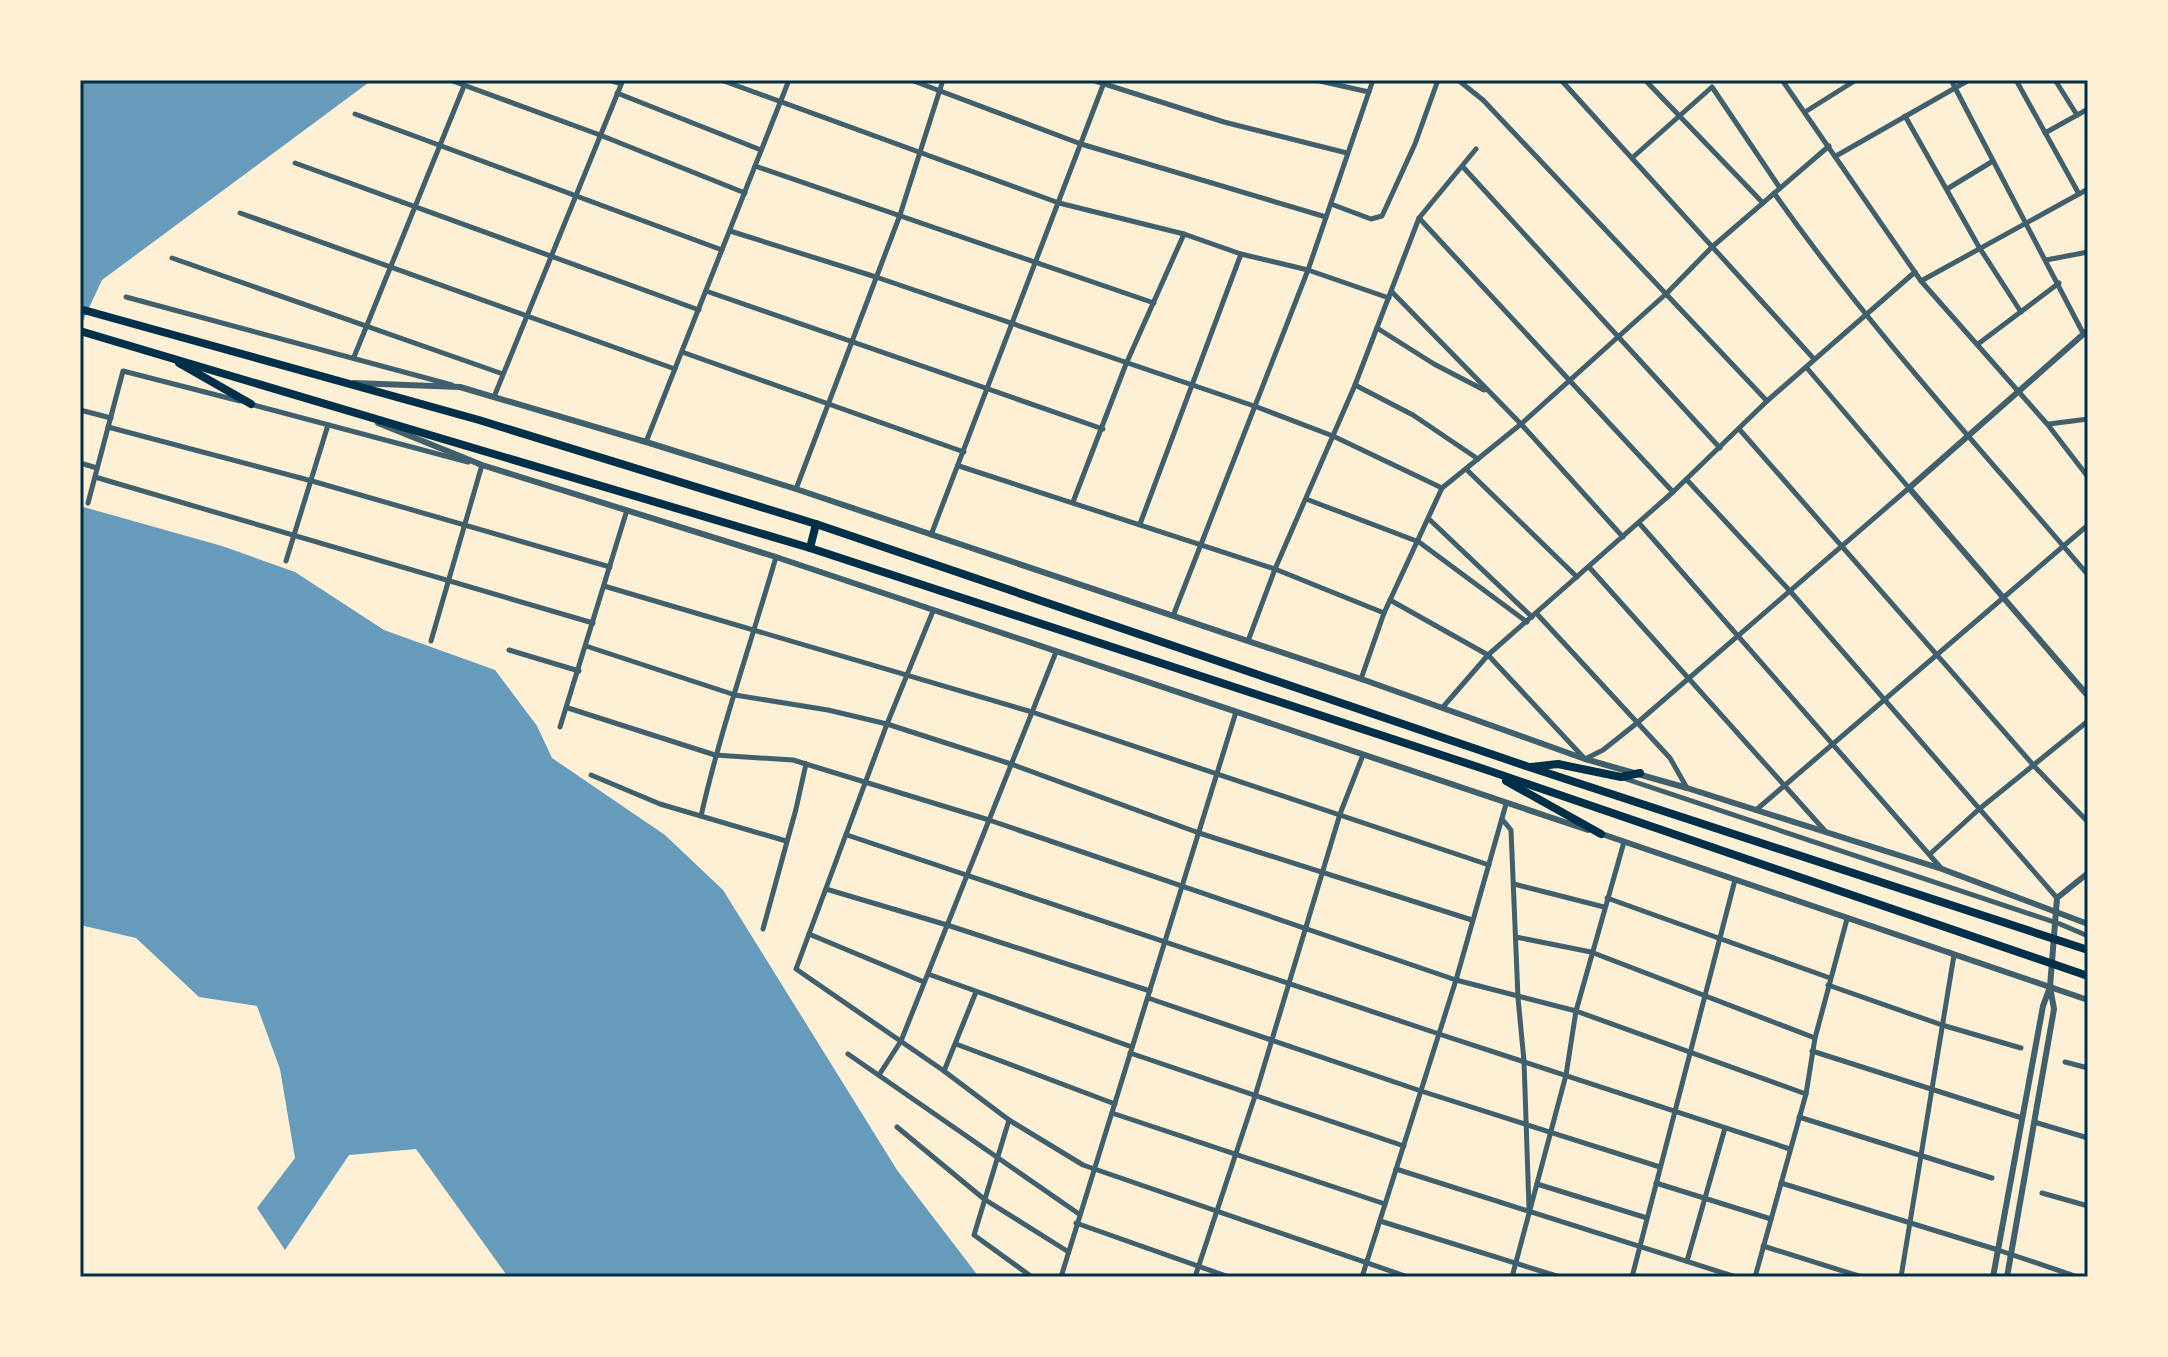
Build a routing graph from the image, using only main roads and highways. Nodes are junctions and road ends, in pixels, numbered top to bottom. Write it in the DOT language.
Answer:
graph roads {
  1 [pos="80,309"];
  2 [pos="80,331"];
  3 [pos="164,355"];
  4 [pos="251,404"];
  5 [pos="816,524"];
  6 [pos="810,548"];
  7 [pos="1529,767"];
  8 [pos="1484,769"];
  9 [pos="1640,773"];
  10 [pos="1601,834"];
  11 [pos="2088,950"];
  12 [pos="2088,976"];
  1 -- 5 [label="highway"];
  2 -- 3 [label="highway"];
  3 -- 4 [label="highway"];
  3 -- 6 [label="highway"];
  5 -- 6 [label="highway"];
  5 -- 7 [label="highway"];
  6 -- 8 [label="highway"];
  7 -- 9 [label="highway"];
  7 -- 11 [label="highway"];
  8 -- 10 [label="highway"];
  8 -- 12 [label="highway"];
}
